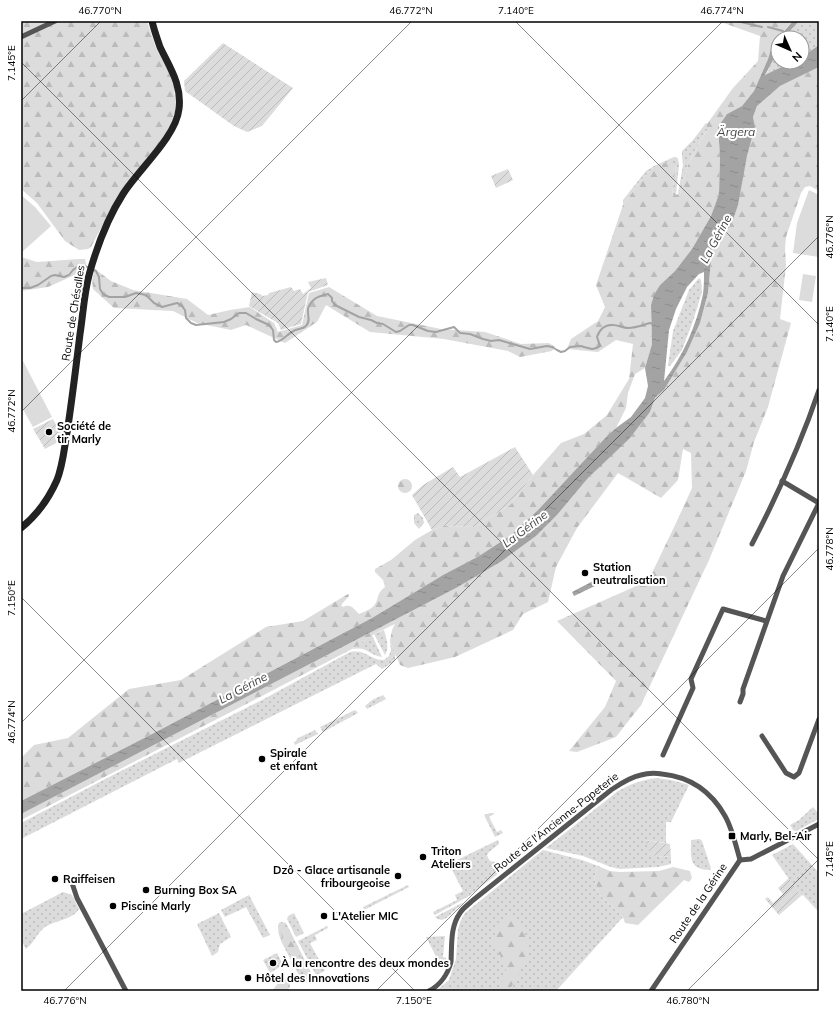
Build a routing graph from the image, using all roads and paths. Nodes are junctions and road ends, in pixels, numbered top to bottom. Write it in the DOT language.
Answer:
graph roads {
  1 [pos="54,21"];
  2 [pos="152,21"];
  3 [pos="21,37"];
  4 [pos="819,390"];
  5 [pos="782,481"];
  6 [pos="819,503"];
  7 [pos="21,528"];
  8 [pos="752,544"];
  9 [pos="766,621"];
  10 [pos="740,702"];
  11 [pos="819,719"];
  12 [pos="762,736"];
  13 [pos="663,755"];
  14 [pos="819,824"];
  15 [pos="740,860"];
  16 [pos="72,883"];
  17 [pos="126,991"];
  18 [pos="429,991"];
  19 [pos="651,991"];
  1 -- 3 [label="street"];
  2 -- 7 [label="street, Route de Chésalles"];
  4 -- 5 [label="street"];
  5 -- 6 [label="street"];
  5 -- 8 [label="street"];
  6 -- 9 [label="street"];
  9 -- 10 [label="street"];
  9 -- 13 [label="street"];
  11 -- 12 [label="street"];
  14 -- 15 [label="street, Route de la Gérine"];
  15 -- 18 [label="street, Route de l'Ancienne-Papeterie"];
  15 -- 19 [label="street, Route de la Gérine"];
  16 -- 17 [label="street"];
}
